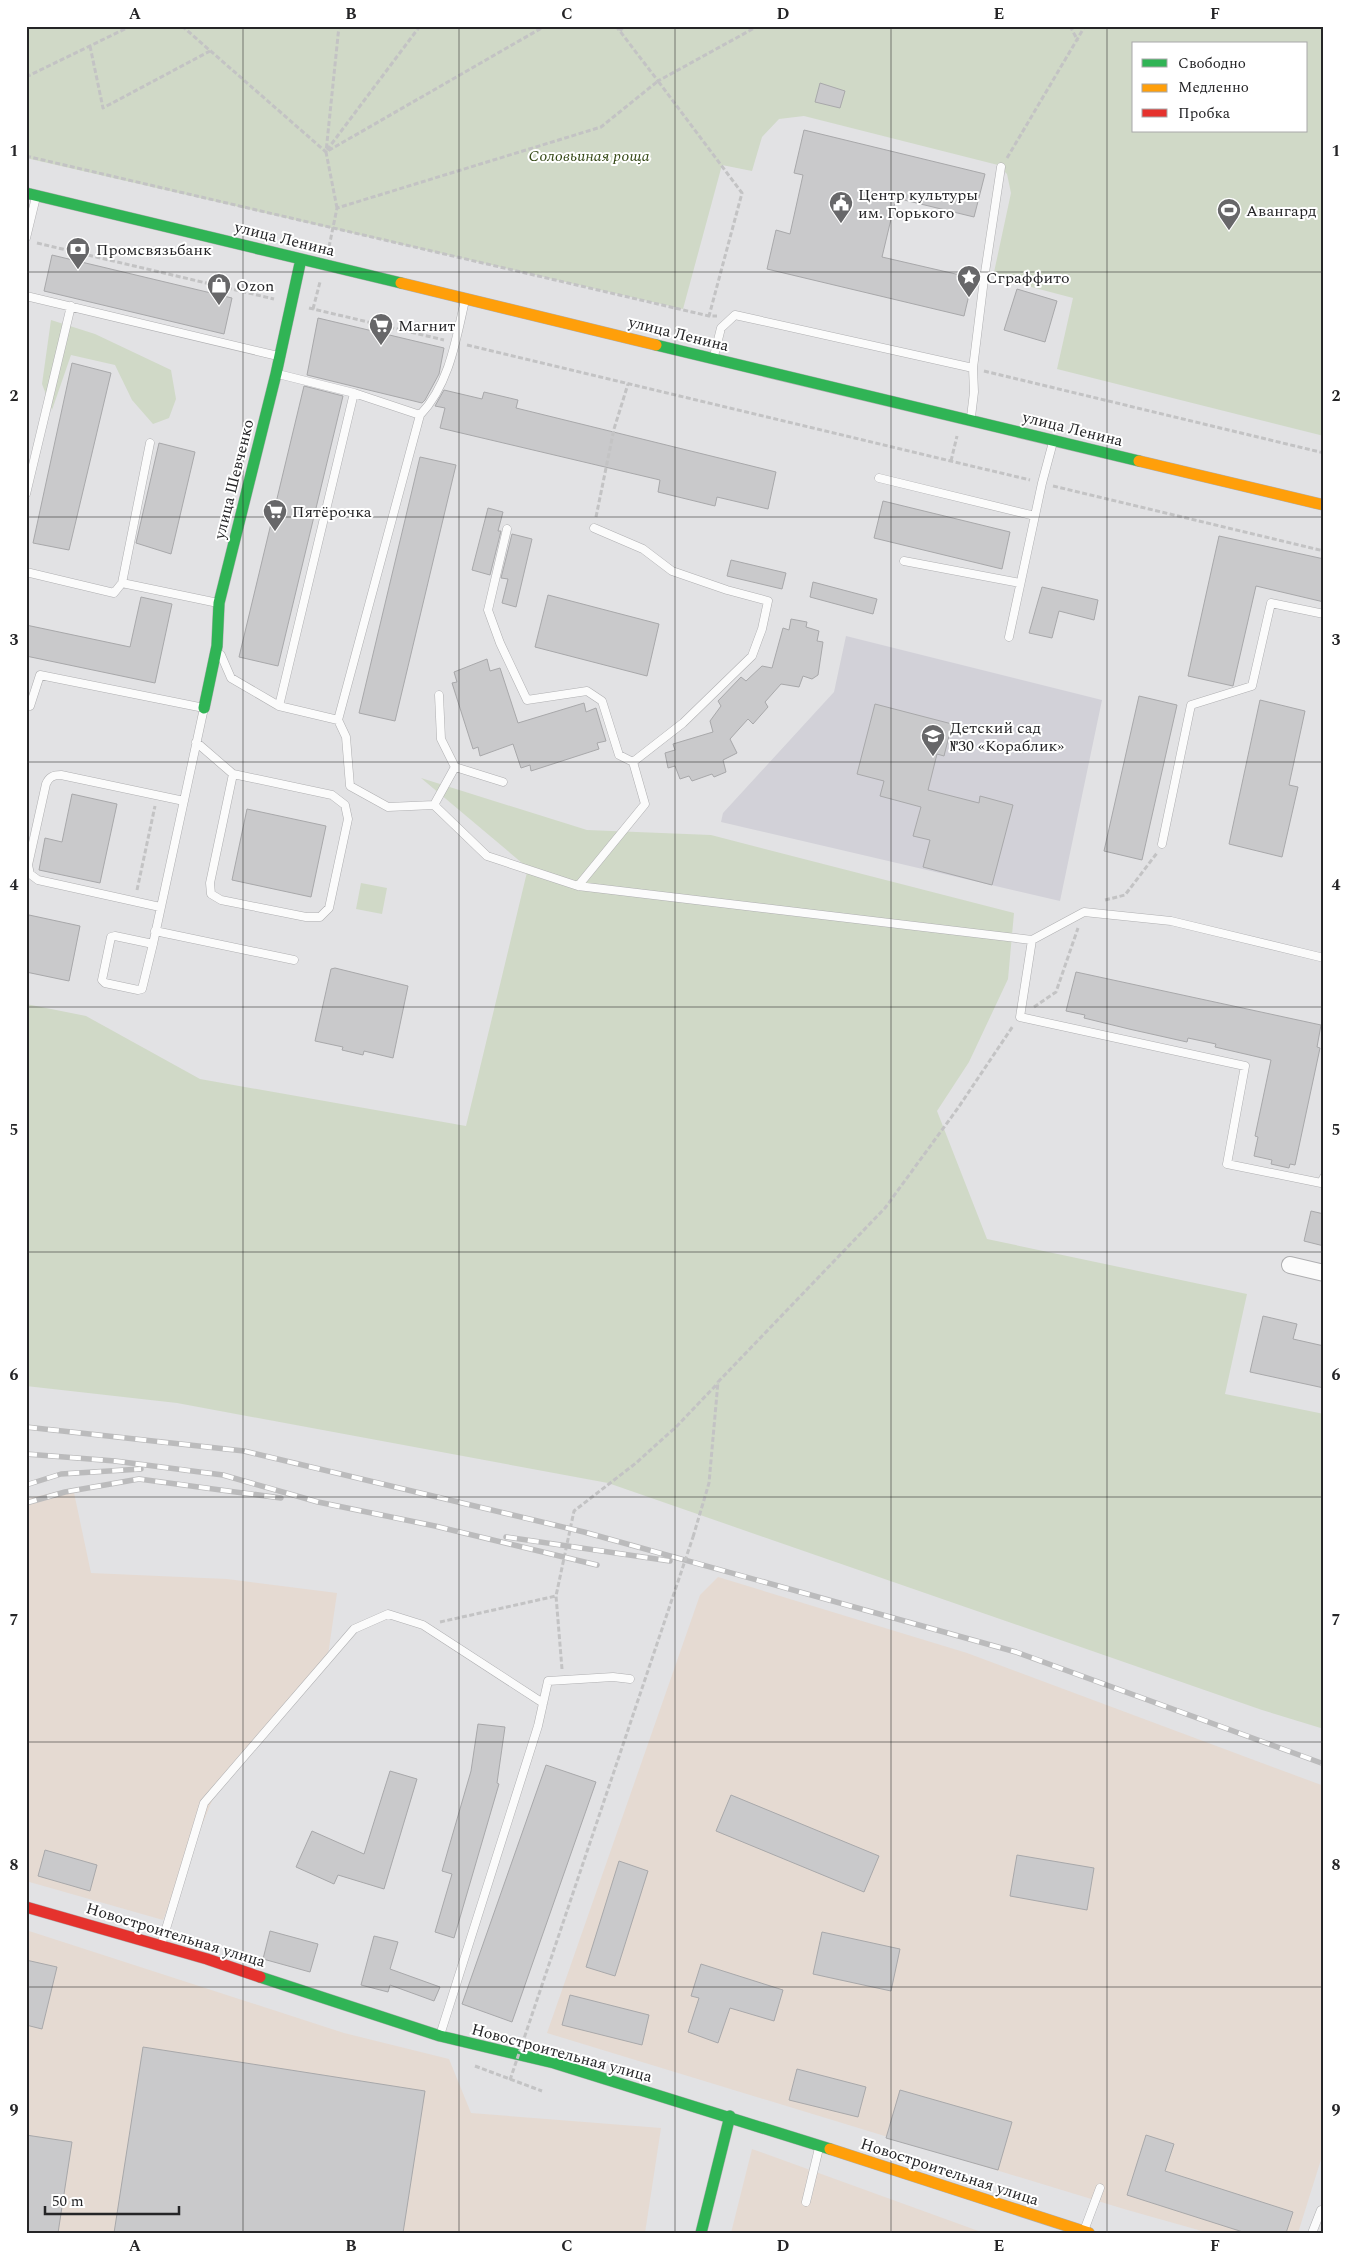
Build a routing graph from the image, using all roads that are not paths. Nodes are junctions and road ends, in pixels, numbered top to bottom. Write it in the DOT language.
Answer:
graph roads {
  1 [pos="1001,167"];
  2 [pos="31,194"];
  3 [pos="26,238"];
  4 [pos="301,259"];
  5 [pos="26,296"];
  6 [pos="466,298"];
  7 [pos="71,306"];
  8 [pos="280,356"];
  9 [pos="713,358"];
  10 [pos="973,368"];
  11 [pos="276,374"];
  12 [pos="354,393"];
  13 [pos="420,415"];
  14 [pos="966,419"];
  15 [pos="1053,440"];
  16 [pos="150,443"];
  17 [pos="879,478"];
  18 [pos="26,494"];
  19 [pos="1324,505"];
  20 [pos="1035,516"];
  21 [pos="594,528"];
  22 [pos="507,529"];
  23 [pos="904,561"];
  24 [pos="26,572"];
  25 [pos="122,583"];
  26 [pos="1020,583"];
  27 [pos="219,603"];
  28 [pos="1324,614"];
  29 [pos="1009,637"];
  30 [pos="217,646"];
  31 [pos="439,696"];
  32 [pos="30,706"];
  33 [pos="280,706"];
  34 [pos="204,708"];
  35 [pos="338,720"];
  36 [pos="196,742"];
  37 [pos="633,762"];
  38 [pos="455,767"];
  39 [pos="233,774"];
  40 [pos="503,782"];
  41 [pos="184,801"];
  42 [pos="434,805"];
  43 [pos="1162,844"];
  44 [pos="578,886"];
  45 [pos="160,907"];
  46 [pos="155,931"];
  47 [pos="1032,940"];
  48 [pos="153,944"];
  49 [pos="1324,958"];
  50 [pos="294,960"];
  51 [pos="1324,1177"];
  52 [pos="1290,1265"];
  53 [pos="1324,1273"];
  54 [pos="630,1679"];
  55 [pos="543,1703"];
  56 [pos="26,1907"];
  57 [pos="161,1946"];
  58 [pos="440,2036"];
  59 [pos="730,2116"];
  60 [pos="820,2145"];
  61 [pos="1100,2188"];
  62 [pos="806,2202"];
  63 [pos="1324,2211"];
  64 [pos="1086,2232"];
  65 [pos="701,2233"];
  66 [pos="1312,2233"];
  1 -- 10 [label="lane"];
  2 -- 3 [label="lane"];
  2 -- 4 [label="main road, улица Ленина"];
  4 -- 6 [label="main road, улица Ленина"];
  4 -- 8 [label="main road, улица Шевченко"];
  5 -- 7 [label="lane"];
  6 -- 9 [label="main road, улица Ленина"];
  6 -- 13 [label="lane"];
  7 -- 8 [label="lane"];
  7 -- 18 [label="lane"];
  8 -- 11 [label="main road, улица Шевченко"];
  9 -- 10 [label="lane"];
  9 -- 14 [label="main road, улица Ленина"];
  10 -- 14 [label="lane"];
  11 -- 12 [label="lane"];
  11 -- 27 [label="main road, улица Шевченко"];
  12 -- 13 [label="lane"];
  12 -- 33 [label="lane"];
  13 -- 35 [label="lane"];
  14 -- 15 [label="main road, улица Ленина"];
  15 -- 19 [label="main road, улица Ленина"];
  15 -- 20 [label="lane"];
  16 -- 25 [label="lane"];
  17 -- 20 [label="lane"];
  20 -- 26 [label="lane"];
  21 -- 37 [label="lane"];
  22 -- 37 [label="lane"];
  23 -- 26 [label="lane"];
  24 -- 25 [label="lane"];
  25 -- 27 [label="lane"];
  26 -- 29 [label="lane"];
  27 -- 30 [label="main road, улица Шевченко"];
  28 -- 43 [label="lane"];
  30 -- 33 [label="lane"];
  30 -- 34 [label="main road, улица Шевченко"];
  31 -- 38 [label="lane"];
  32 -- 34 [label="lane"];
  33 -- 35 [label="lane"];
  34 -- 36 [label="lane"];
  35 -- 42 [label="lane"];
  36 -- 39 [label="lane"];
  36 -- 41 [label="lane"];
  37 -- 44 [label="lane"];
  38 -- 40 [label="lane"];
  38 -- 42 [label="lane"];
  39 -- 39 [label="lane"];
  41 -- 45 [label="lane"];
  41 -- 45 [label="lane"];
  42 -- 44 [label="lane"];
  44 -- 47 [label="lane"];
  45 -- 46 [label="lane"];
  46 -- 48 [label="lane"];
  46 -- 50 [label="lane"];
  47 -- 49 [label="lane"];
  47 -- 51 [label="lane"];
  48 -- 48 [label="lane"];
  52 -- 53 [label="street"];
  54 -- 55 [label="lane"];
  55 -- 57 [label="lane"];
  55 -- 58 [label="lane"];
  56 -- 57 [label="main road, Новостроительная улица"];
  57 -- 58 [label="main road, Новостроительная улица"];
  58 -- 59 [label="main road, Новостроительная улица"];
  59 -- 60 [label="main road, Новостроительная улица"];
  59 -- 65 [label="main road"];
  60 -- 62 [label="lane"];
  60 -- 64 [label="main road, Новостроительная улица"];
  61 -- 64 [label="lane"];
  63 -- 66 [label="lane"];
}
